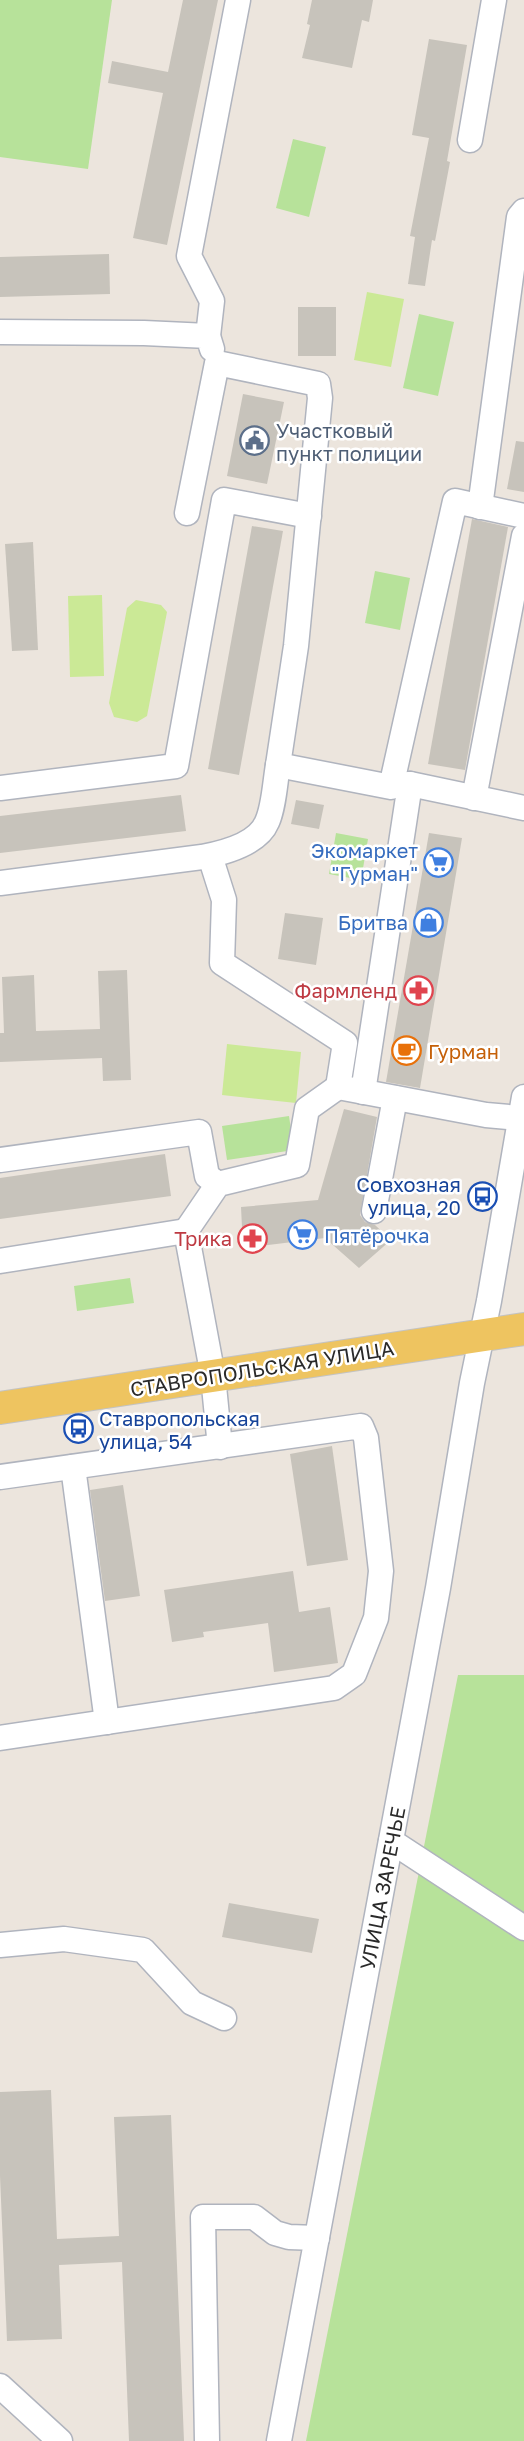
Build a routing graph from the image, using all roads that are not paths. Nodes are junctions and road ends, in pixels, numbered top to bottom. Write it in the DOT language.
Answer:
graph roads {
  1 [pos="238,0"];
  2 [pos="494,0"];
  3 [pos="470,140"];
  4 [pos="524,210"];
  5 [pos="0,332"];
  6 [pos="208,336"];
  7 [pos="217,363"];
  8 [pos="480,507"];
  9 [pos="187,513"];
  10 [pos="309,516"];
  11 [pos="524,516"];
  12 [pos="524,536"];
  13 [pos="278,765"];
  14 [pos="400,786"];
  15 [pos="0,788"];
  16 [pos="474,798"];
  17 [pos="524,808"];
  18 [pos="210,856"];
  19 [pos="0,884"];
  20 [pos="338,1087"];
  21 [pos="363,1092"];
  22 [pos="395,1098"];
  23 [pos="522,1107"];
  24 [pos="0,1160"];
  25 [pos="218,1184"];
  26 [pos="374,1211"];
  27 [pos="186,1231"];
  28 [pos="0,1261"];
  29 [pos="524,1329"];
  30 [pos="480,1335"];
  31 [pos="213,1376"];
  32 [pos="0,1408"];
  33 [pos="220,1447"];
  34 [pos="73,1467"];
  35 [pos="0,1477"];
  36 [pos="107,1722"];
  37 [pos="0,1737"];
  38 [pos="391,1841"];
  39 [pos="524,1928"];
  40 [pos="0,1945"];
  41 [pos="224,2018"];
  42 [pos="317,2238"];
  43 [pos="0,2386"];
  44 [pos="60,2441"];
  45 [pos="207,2441"];
  46 [pos="279,2441"];
  1 -- 6 [label="street"];
  2 -- 3 [label="street"];
  4 -- 8 [label="street"];
  5 -- 6 [label="street"];
  6 -- 7 [label="street"];
  7 -- 9 [label="street"];
  7 -- 10 [label="street"];
  8 -- 11 [label="street"];
  8 -- 14 [label="street"];
  10 -- 13 [label="street"];
  10 -- 15 [label="street"];
  12 -- 16 [label="street"];
  13 -- 14 [label="street"];
  13 -- 18 [label="street"];
  14 -- 16 [label="street"];
  14 -- 21 [label="street"];
  16 -- 17 [label="street"];
  18 -- 19 [label="street"];
  18 -- 20 [label="street"];
  20 -- 21 [label="street"];
  20 -- 25 [label="street"];
  21 -- 22 [label="street"];
  22 -- 23 [label="street"];
  22 -- 26 [label="street"];
  23 -- 30 [label="street, УЛИЦА ЗАРЕЧЬЕ"];
  24 -- 25 [label="street"];
  25 -- 27 [label="street"];
  27 -- 28 [label="street"];
  27 -- 31 [label="street"];
  29 -- 30 [label="main road, СТАВРОПОЛЬСКАЯ УЛИЦА"];
  30 -- 31 [label="main road, СТАВРОПОЛЬСКАЯ УЛИЦА"];
  30 -- 38 [label="street, УЛИЦА ЗАРЕЧЬЕ"];
  31 -- 32 [label="main road, СТАВРОПОЛЬСКАЯ УЛИЦА"];
  31 -- 33 [label="street"];
  33 -- 34 [label="street"];
  33 -- 36 [label="street"];
  34 -- 35 [label="street"];
  34 -- 36 [label="street"];
  36 -- 37 [label="street"];
  38 -- 39 [label="street"];
  38 -- 42 [label="street, УЛИЦА ЗАРЕЧЬЕ"];
  40 -- 41 [label="street"];
  42 -- 45 [label="street"];
  42 -- 46 [label="street, УЛИЦА ЗАРЕЧЬЕ"];
  43 -- 44 [label="street"];
}
